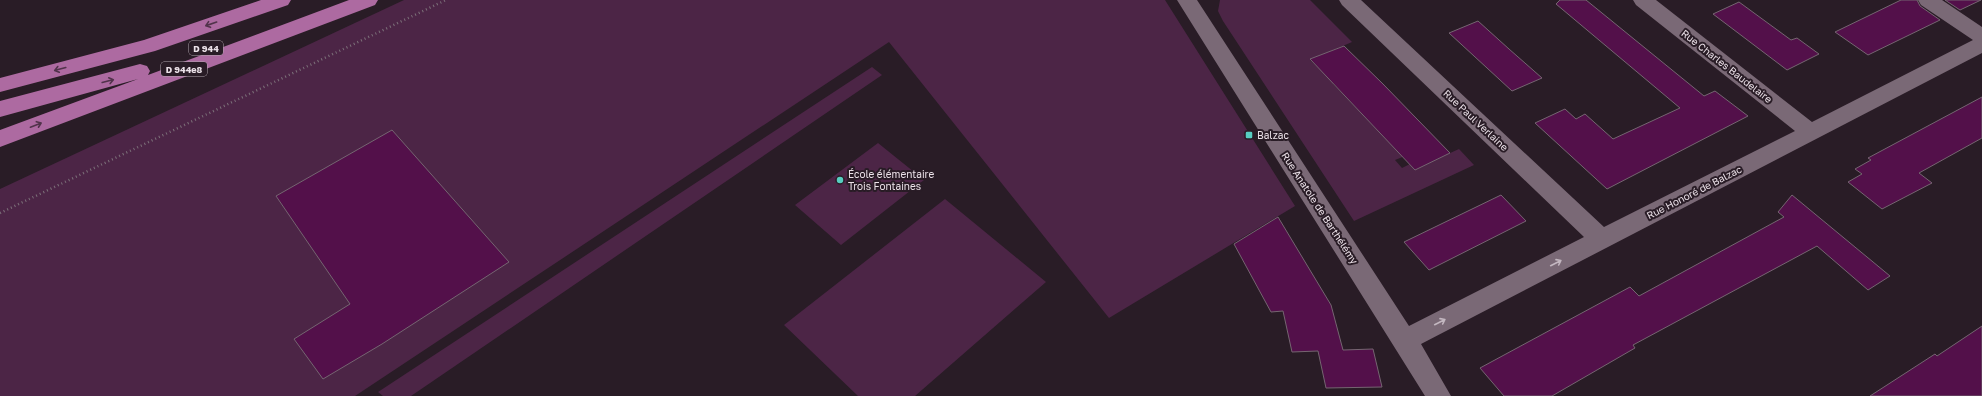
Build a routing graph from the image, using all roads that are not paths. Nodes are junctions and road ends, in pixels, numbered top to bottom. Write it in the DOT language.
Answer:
graph roads {
  1 [pos="281,0"];
  2 [pos="341,0"];
  3 [pos="368,0"];
  4 [pos="1186,0"];
  5 [pos="1349,0"];
  6 [pos="1643,0"];
  7 [pos="1928,0"];
  8 [pos="1982,36"];
  9 [pos="1982,44"];
  10 [pos="0,85"];
  11 [pos="0,109"];
  12 [pos="1811,132"];
  13 [pos="0,139"];
  14 [pos="1602,240"];
  15 [pos="1405,340"];
  16 [pos="1439,396"];
  1 -- 10 [label="highway, D 944, one-way"];
  11 -- 2 [label="highway, D 944, one-way"];
  13 -- 3 [label="highway, D 944e8, one-way"];
  4 -- 15 [label="street, Rue Anatole de Barthélémy"];
  5 -- 14 [label="street, Rue Paul Verlaine"];
  6 -- 12 [label="street, Rue Charles Baudelaire"];
  7 -- 8 [label="street"];
  9 -- 12 [label="street, Rue Honoré de Balzac"];
  12 -- 14 [label="street, Rue Honoré de Balzac"];
  15 -- 14 [label="street, Rue Honoré de Balzac, one-way"];
  15 -- 16 [label="street, Rue Anatole de Barthélémy"];
}
